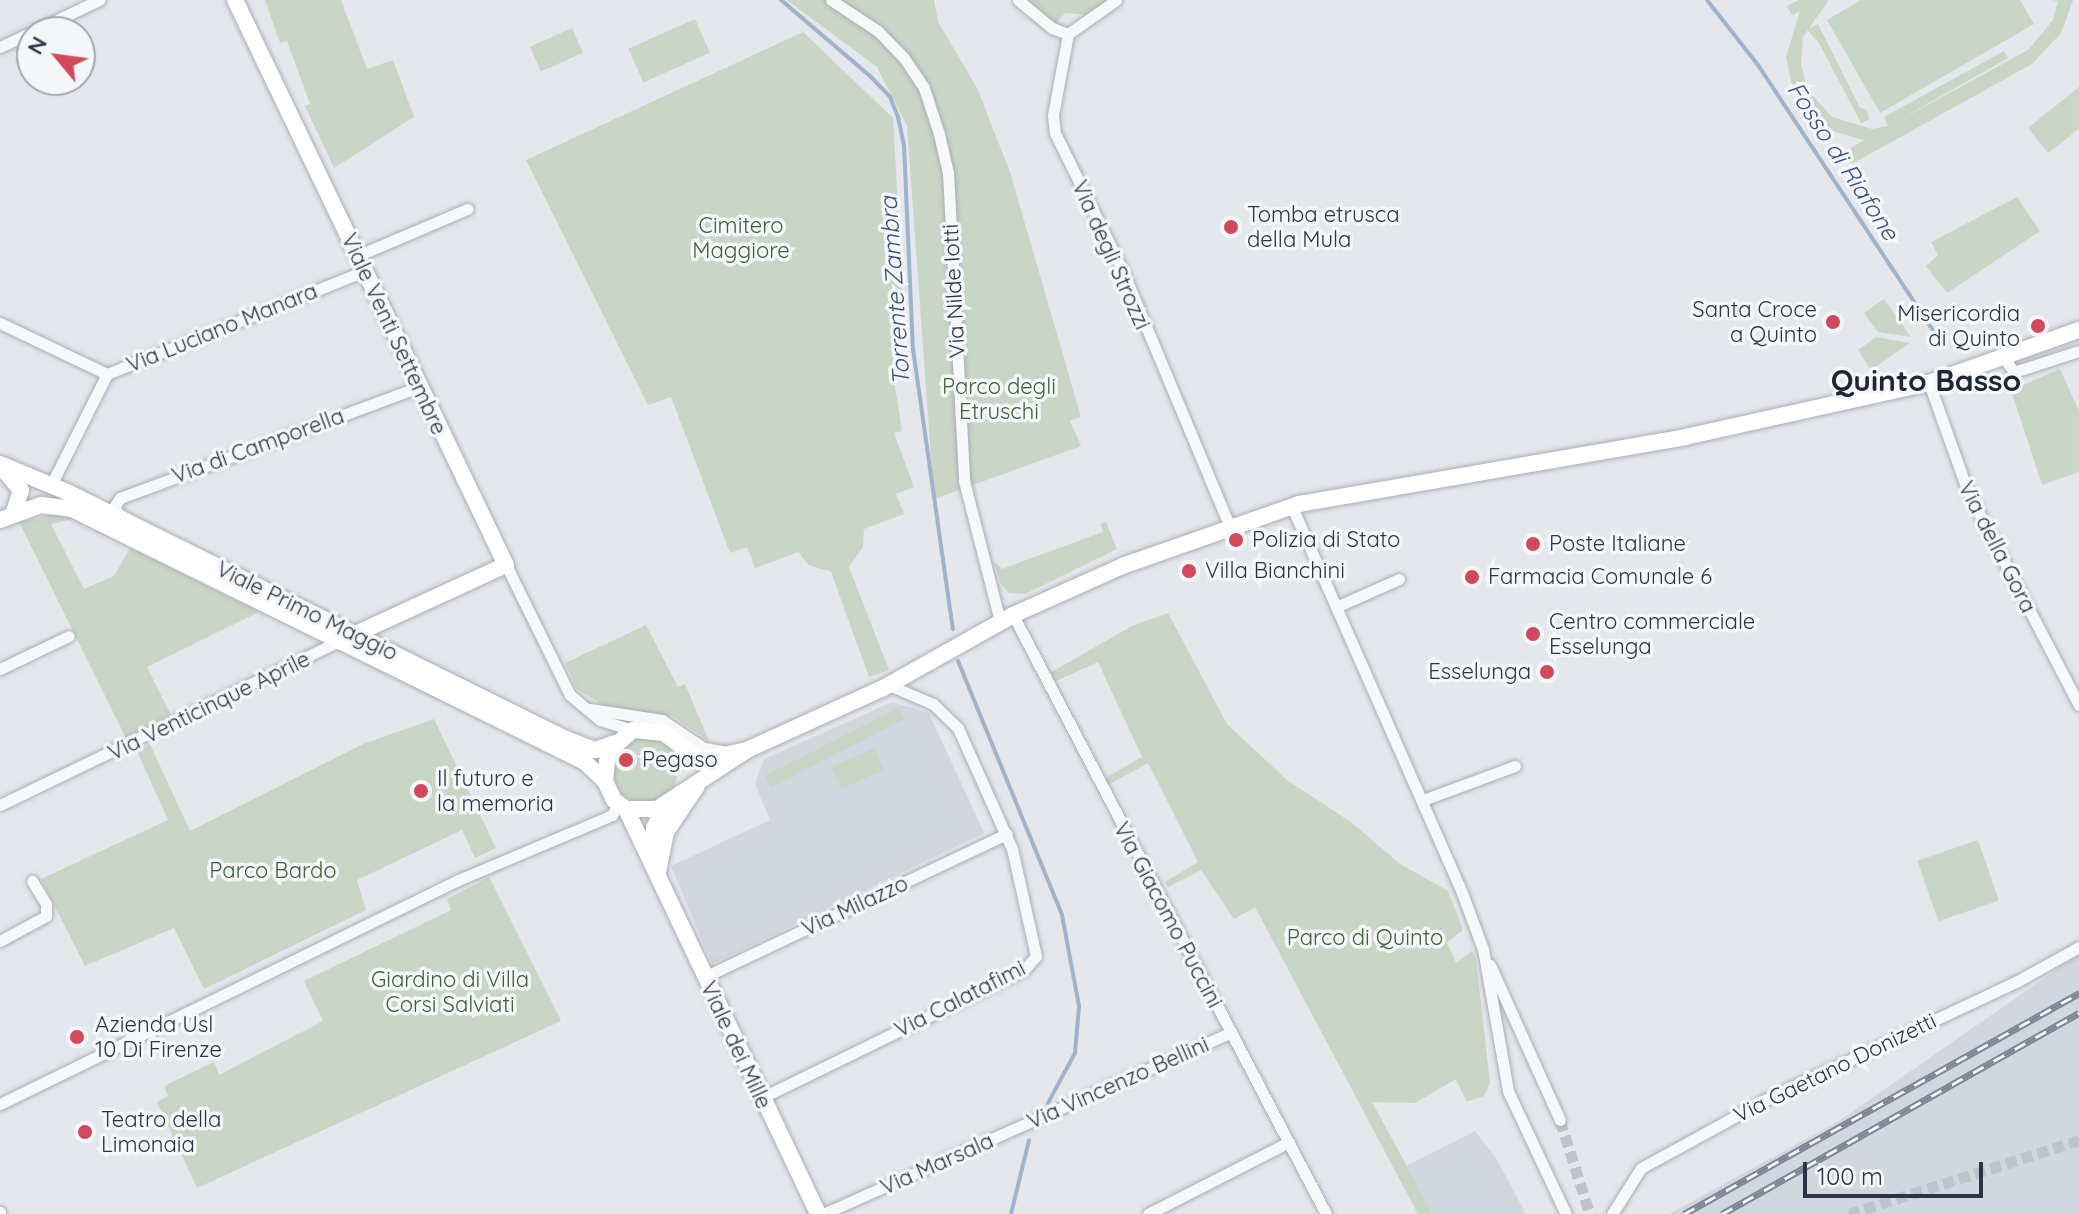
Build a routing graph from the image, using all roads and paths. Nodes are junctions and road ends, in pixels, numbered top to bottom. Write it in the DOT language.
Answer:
graph roads {
  1 [pos="99,0"];
  2 [pos="235,0"];
  3 [pos="831,0"];
  4 [pos="1018,0"];
  5 [pos="1116,0"];
  6 [pos="1068,34"];
  7 [pos="0,47"];
  8 [pos="467,209"];
  9 [pos="361,264"];
  10 [pos="0,323"];
  11 [pos="2079,330"];
  12 [pos="2079,351"];
  13 [pos="2004,358"];
  14 [pos="107,374"];
  15 [pos="1929,383"];
  16 [pos="419,387"];
  17 [pos="0,465"];
  18 [pos="51,485"];
  19 [pos="1292,507"];
  20 [pos="7,516"];
  21 [pos="121,519"];
  22 [pos="1230,527"];
  23 [pos="506,565"];
  24 [pos="1399,579"];
  25 [pos="1336,607"];
  26 [pos="1007,618"];
  27 [pos="69,636"];
  28 [pos="348,638"];
  29 [pos="0,669"];
  30 [pos="889,685"];
  31 [pos="582,705"];
  32 [pos="2079,705"];
  33 [pos="632,730"];
  34 [pos="614,743"];
  35 [pos="680,747"];
  36 [pos="747,750"];
  37 [pos="1515,766"];
  38 [pos="704,777"];
  39 [pos="605,781"];
  40 [pos="679,794"];
  41 [pos="1423,800"];
  42 [pos="0,805"];
  43 [pos="665,806"];
  44 [pos="622,807"];
  45 [pos="1007,834"];
  46 [pos="658,874"];
  47 [pos="32,881"];
  48 [pos="0,941"];
  49 [pos="2079,947"];
  50 [pos="1483,949"];
  51 [pos="704,977"];
  52 [pos="1229,1033"];
  53 [pos="761,1098"];
  54 [pos="0,1104"];
  55 [pos="1560,1120"];
  56 [pos="1008,1133"];
  57 [pos="1289,1142"];
  58 [pos="820,1214"];
  59 [pos="1148,1214"];
  60 [pos="1326,1214"];
  61 [pos="1566,1214"];
  62 [pos="1612,1214"];
  1 -- 7 [label="street"];
  2 -- 9 [label="main road, Viale Venti Settembre"];
  3 -- 26 [label="street, Via Nilde Iotti"];
  4 -- 6 [label="street"];
  5 -- 6 [label="street"];
  6 -- 22 [label="street, Via degli Strozzi"];
  8 -- 9 [label="street, Via Luciano Manara"];
  9 -- 14 [label="street, Via Luciano Manara"];
  9 -- 16 [label="main road, Viale Venti Settembre"];
  10 -- 14 [label="street"];
  11 -- 13 [label="main road"];
  12 -- 13 [label="street"];
  13 -- 15 [label="main road"];
  14 -- 18 [label="street, Via Luciano Manara"];
  15 -- 19 [label="main road"];
  15 -- 32 [label="street, Via della Gora"];
  16 -- 21 [label="street, Via di Camporella"];
  16 -- 23 [label="main road, Viale Venti Settembre"];
  17 -- 18 [label="main road, Viale Primo Maggio"];
  17 -- 20 [label="main road, Viale Primo Maggio"];
  18 -- 21 [label="main road, Viale Primo Maggio"];
  19 -- 22 [label="main road"];
  19 -- 25 [label="street"];
  20 -- 28 [label="main road, Viale Primo Maggio"];
  21 -- 28 [label="main road, Viale Primo Maggio"];
  22 -- 26 [label="main road"];
  23 -- 28 [label="main road, Via Venticinque Aprile"];
  23 -- 31 [label="street, Viale Venti Settembre"];
  24 -- 25 [label="street"];
  25 -- 41 [label="street"];
  26 -- 30 [label="main road"];
  26 -- 52 [label="street, Via Giacomo Puccini"];
  27 -- 29 [label="street"];
  28 -- 34 [label="main road, Viale Primo Maggio"];
  28 -- 39 [label="main road, Viale Primo Maggio"];
  28 -- 42 [label="street, Via Venticinque Aprile"];
  30 -- 36 [label="main road"];
  30 -- 45 [label="street, Via Calatafimi"];
  31 -- 33 [label="street, Viale Venti Settembre"];
  31 -- 36 [label="street"];
  33 -- 34 [label="main road"];
  33 -- 35 [label="main road"];
  34 -- 39 [label="main road"];
  35 -- 36 [label="main road"];
  35 -- 40 [label="main road"];
  36 -- 38 [label="main road"];
  37 -- 41 [label="street"];
  38 -- 40 [label="main road"];
  38 -- 46 [label="main road"];
  39 -- 44 [label="main road"];
  40 -- 43 [label="main road"];
  41 -- 50 [label="street"];
  43 -- 44 [label="main road"];
  43 -- 46 [label="main road"];
  44 -- 46 [label="main road, Viale dei Mille"];
  44 -- 54 [label="street"];
  45 -- 51 [label="street, Via Milazzo"];
  45 -- 53 [label="street, Via Calatafimi"];
  46 -- 51 [label="main road, Viale dei Mille"];
  47 -- 48 [label="street"];
  49 -- 62 [label="street, Via Gaetano Donizetti"];
  50 -- 55 [label="street"];
  50 -- 61 [label="street"];
  51 -- 53 [label="main road, Viale dei Mille"];
  52 -- 56 [label="street, Via Vincenzo Bellini"];
  52 -- 57 [label="street, Via Giacomo Puccini"];
  53 -- 58 [label="main road, Viale dei Mille"];
  56 -- 58 [label="street, Via Marsala"];
  57 -- 59 [label="street"];
  57 -- 60 [label="street, Via Giacomo Puccini"];
}
